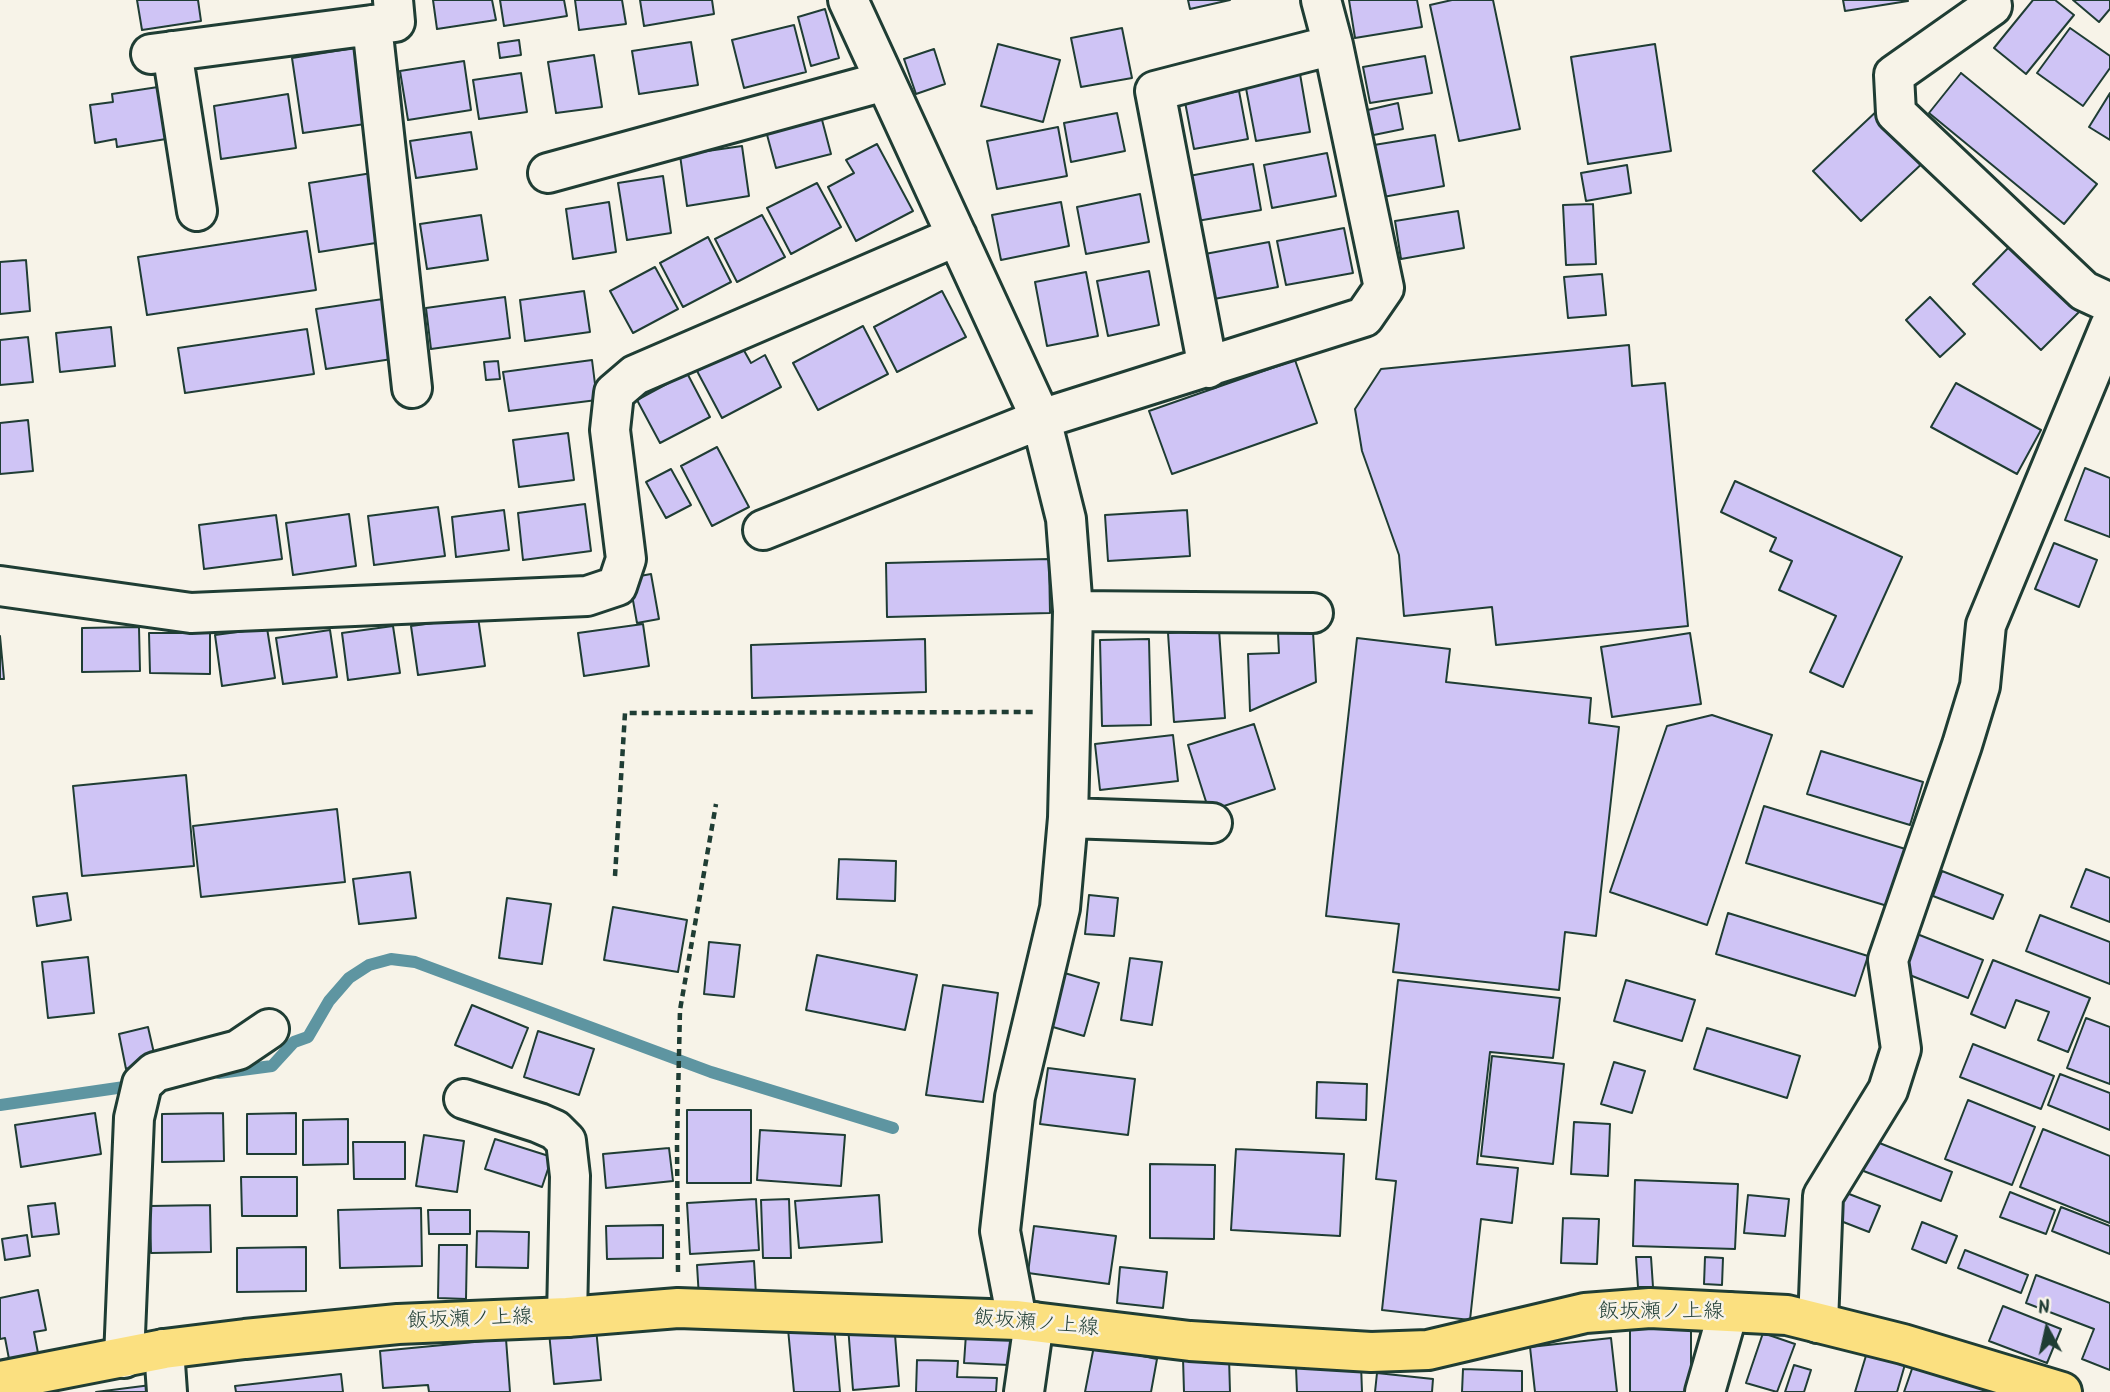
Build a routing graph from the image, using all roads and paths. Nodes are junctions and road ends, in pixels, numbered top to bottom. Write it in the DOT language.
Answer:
graph roads {
  1 [pos="848,0"];
  2 [pos="1321,0"];
  3 [pos="1991,0"];
  4 [pos="383,13"];
  5 [pos="1333,46"];
  6 [pos="885,81"];
  7 [pos="548,173"];
  8 [pos="197,211"];
  9 [pos="957,236"];
  10 [pos="2110,303"];
  11 [pos="2110,326"];
  12 [pos="1208,368"];
  13 [pos="412,388"];
  14 [pos="1041,419"];
  15 [pos="763,530"];
  16 [pos="0,586"];
  17 [pos="1073,611"];
  18 [pos="1313,613"];
  19 [pos="1070,712"];
  20 [pos="716,804"];
  21 [pos="1068,818"];
  22 [pos="1212,823"];
  23 [pos="615,876"];
  24 [pos="269,1028"];
  25 [pos="464,1099"];
  26 [pos="678,1308"];
  27 [pos="1728,1312"];
  28 [pos="567,1317"];
  29 [pos="1026,1321"];
  30 [pos="1818,1323"];
  31 [pos="164,1349"];
  32 [pos="124,1358"];
  33 [pos="0,1381"];
  34 [pos="167,1392"];
  35 [pos="1024,1392"];
  36 [pos="1705,1392"];
  37 [pos="2062,1392"];
  1 -- 6 [label="street"];
  2 -- 5 [label="street"];
  3 -- 10 [label="street"];
  4 -- 8 [label="street"];
  4 -- 13 [label="street"];
  5 -- 12 [label="street"];
  5 -- 12 [label="street"];
  6 -- 7 [label="street"];
  6 -- 9 [label="street"];
  9 -- 14 [label="street"];
  9 -- 16 [label="street"];
  11 -- 30 [label="street"];
  12 -- 14 [label="street"];
  14 -- 15 [label="street"];
  14 -- 17 [label="street"];
  17 -- 18 [label="street"];
  17 -- 19 [label="street"];
  19 -- 21 [label="street"];
  19 -- 23 [label="path"];
  20 -- 26 [label="path"];
  21 -- 22 [label="street"];
  21 -- 29 [label="street"];
  24 -- 32 [label="street"];
  25 -- 28 [label="street"];
  26 -- 28 [label="main road, 飯坂瀬ノ上線"];
  26 -- 29 [label="main road, 飯坂瀬ノ上線"];
  27 -- 29 [label="main road, 飯坂瀬ノ上線"];
  27 -- 30 [label="main road, 飯坂瀬ノ上線"];
  27 -- 36 [label="street"];
  28 -- 31 [label="main road, 飯坂瀬ノ上線"];
  29 -- 35 [label="street"];
  30 -- 37 [label="main road, 飯坂瀬ノ上線"];
  31 -- 32 [label="main road, 飯坂瀬ノ上線"];
  31 -- 34 [label="street"];
  32 -- 33 [label="main road, 飯坂瀬ノ上線"];
}
